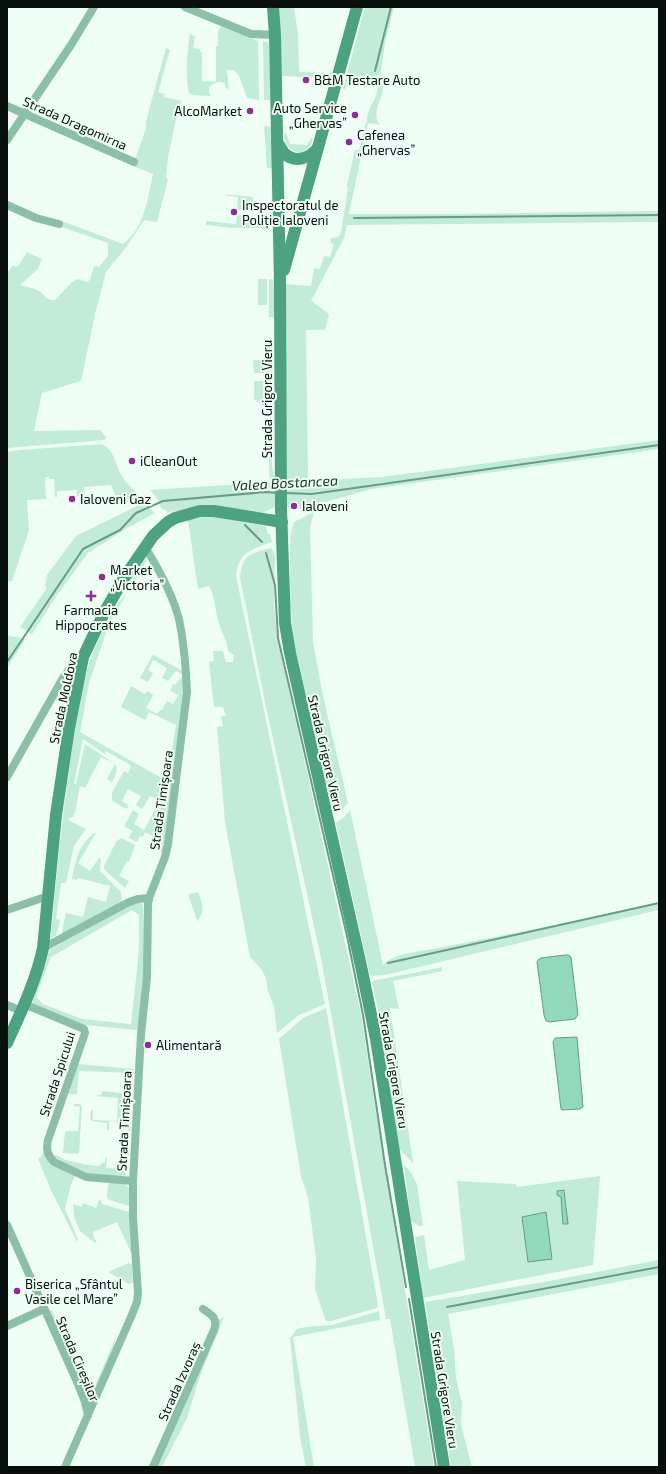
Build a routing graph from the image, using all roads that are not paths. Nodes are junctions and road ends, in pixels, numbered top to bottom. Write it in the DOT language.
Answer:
graph roads {
  1 [pos="94,7"];
  2 [pos="185,7"];
  3 [pos="273,7"];
  4 [pos="356,7"];
  5 [pos="275,35"];
  6 [pos="7,106"];
  7 [pos="24,114"];
  8 [pos="7,140"];
  9 [pos="278,142"];
  10 [pos="318,148"];
  11 [pos="134,162"];
  12 [pos="7,205"];
  13 [pos="60,224"];
  14 [pos="280,283"];
  15 [pos="282,522"];
  16 [pos="145,547"];
  17 [pos="84,657"];
  18 [pos="7,777"];
  19 [pos="48,896"];
  20 [pos="149,898"];
  21 [pos="7,910"];
  22 [pos="42,948"];
  23 [pos="7,1005"];
  24 [pos="22,1008"];
  25 [pos="7,1043"];
  26 [pos="78,1173"];
  27 [pos="133,1181"];
  28 [pos="7,1225"];
  29 [pos="44,1309"];
  30 [pos="202,1309"];
  31 [pos="7,1326"];
  32 [pos="88,1415"];
  33 [pos="65,1467"];
  34 [pos="153,1467"];
  35 [pos="444,1467"];
  1 -- 7 [label="street"];
  2 -- 5 [label="street"];
  3 -- 5 [label="main road, Strada Grigore Vieru"];
  4 -- 10 [label="main road"];
  5 -- 9 [label="main road, Strada Grigore Vieru"];
  6 -- 7 [label="street, Strada Dragomirna"];
  7 -- 8 [label="street"];
  7 -- 11 [label="street, Strada Dragomirna"];
  9 -- 10 [label="main road"];
  9 -- 14 [label="main road, Strada Grigore Vieru"];
  10 -- 14 [label="main road"];
  12 -- 13 [label="street"];
  14 -- 15 [label="main road, Strada Grigore Vieru"];
  15 -- 16 [label="main road, Strada Moldova"];
  15 -- 35 [label="main road, Strada Grigore Vieru"];
  16 -- 17 [label="main road, Strada Moldova"];
  16 -- 20 [label="street, Strada Timișoara"];
  17 -- 18 [label="street"];
  17 -- 19 [label="main road, Strada Moldova"];
  19 -- 21 [label="street"];
  19 -- 22 [label="main road, Strada Moldova"];
  20 -- 22 [label="street"];
  20 -- 27 [label="street, Strada Timișoara"];
  22 -- 24 [label="main road, Strada Moldova"];
  23 -- 24 [label="street"];
  24 -- 25 [label="main road, Strada Moldova"];
  24 -- 26 [label="street, Strada Spicului"];
  26 -- 27 [label="street, Strada Timișoara"];
  27 -- 32 [label="street, Strada Timișoara"];
  28 -- 29 [label="street, Strada Cireșilor"];
  29 -- 31 [label="street"];
  29 -- 32 [label="street, Strada Cireșilor"];
  30 -- 34 [label="street, Strada Izvoraș"];
  32 -- 33 [label="street, Strada Timișoara"];
}
